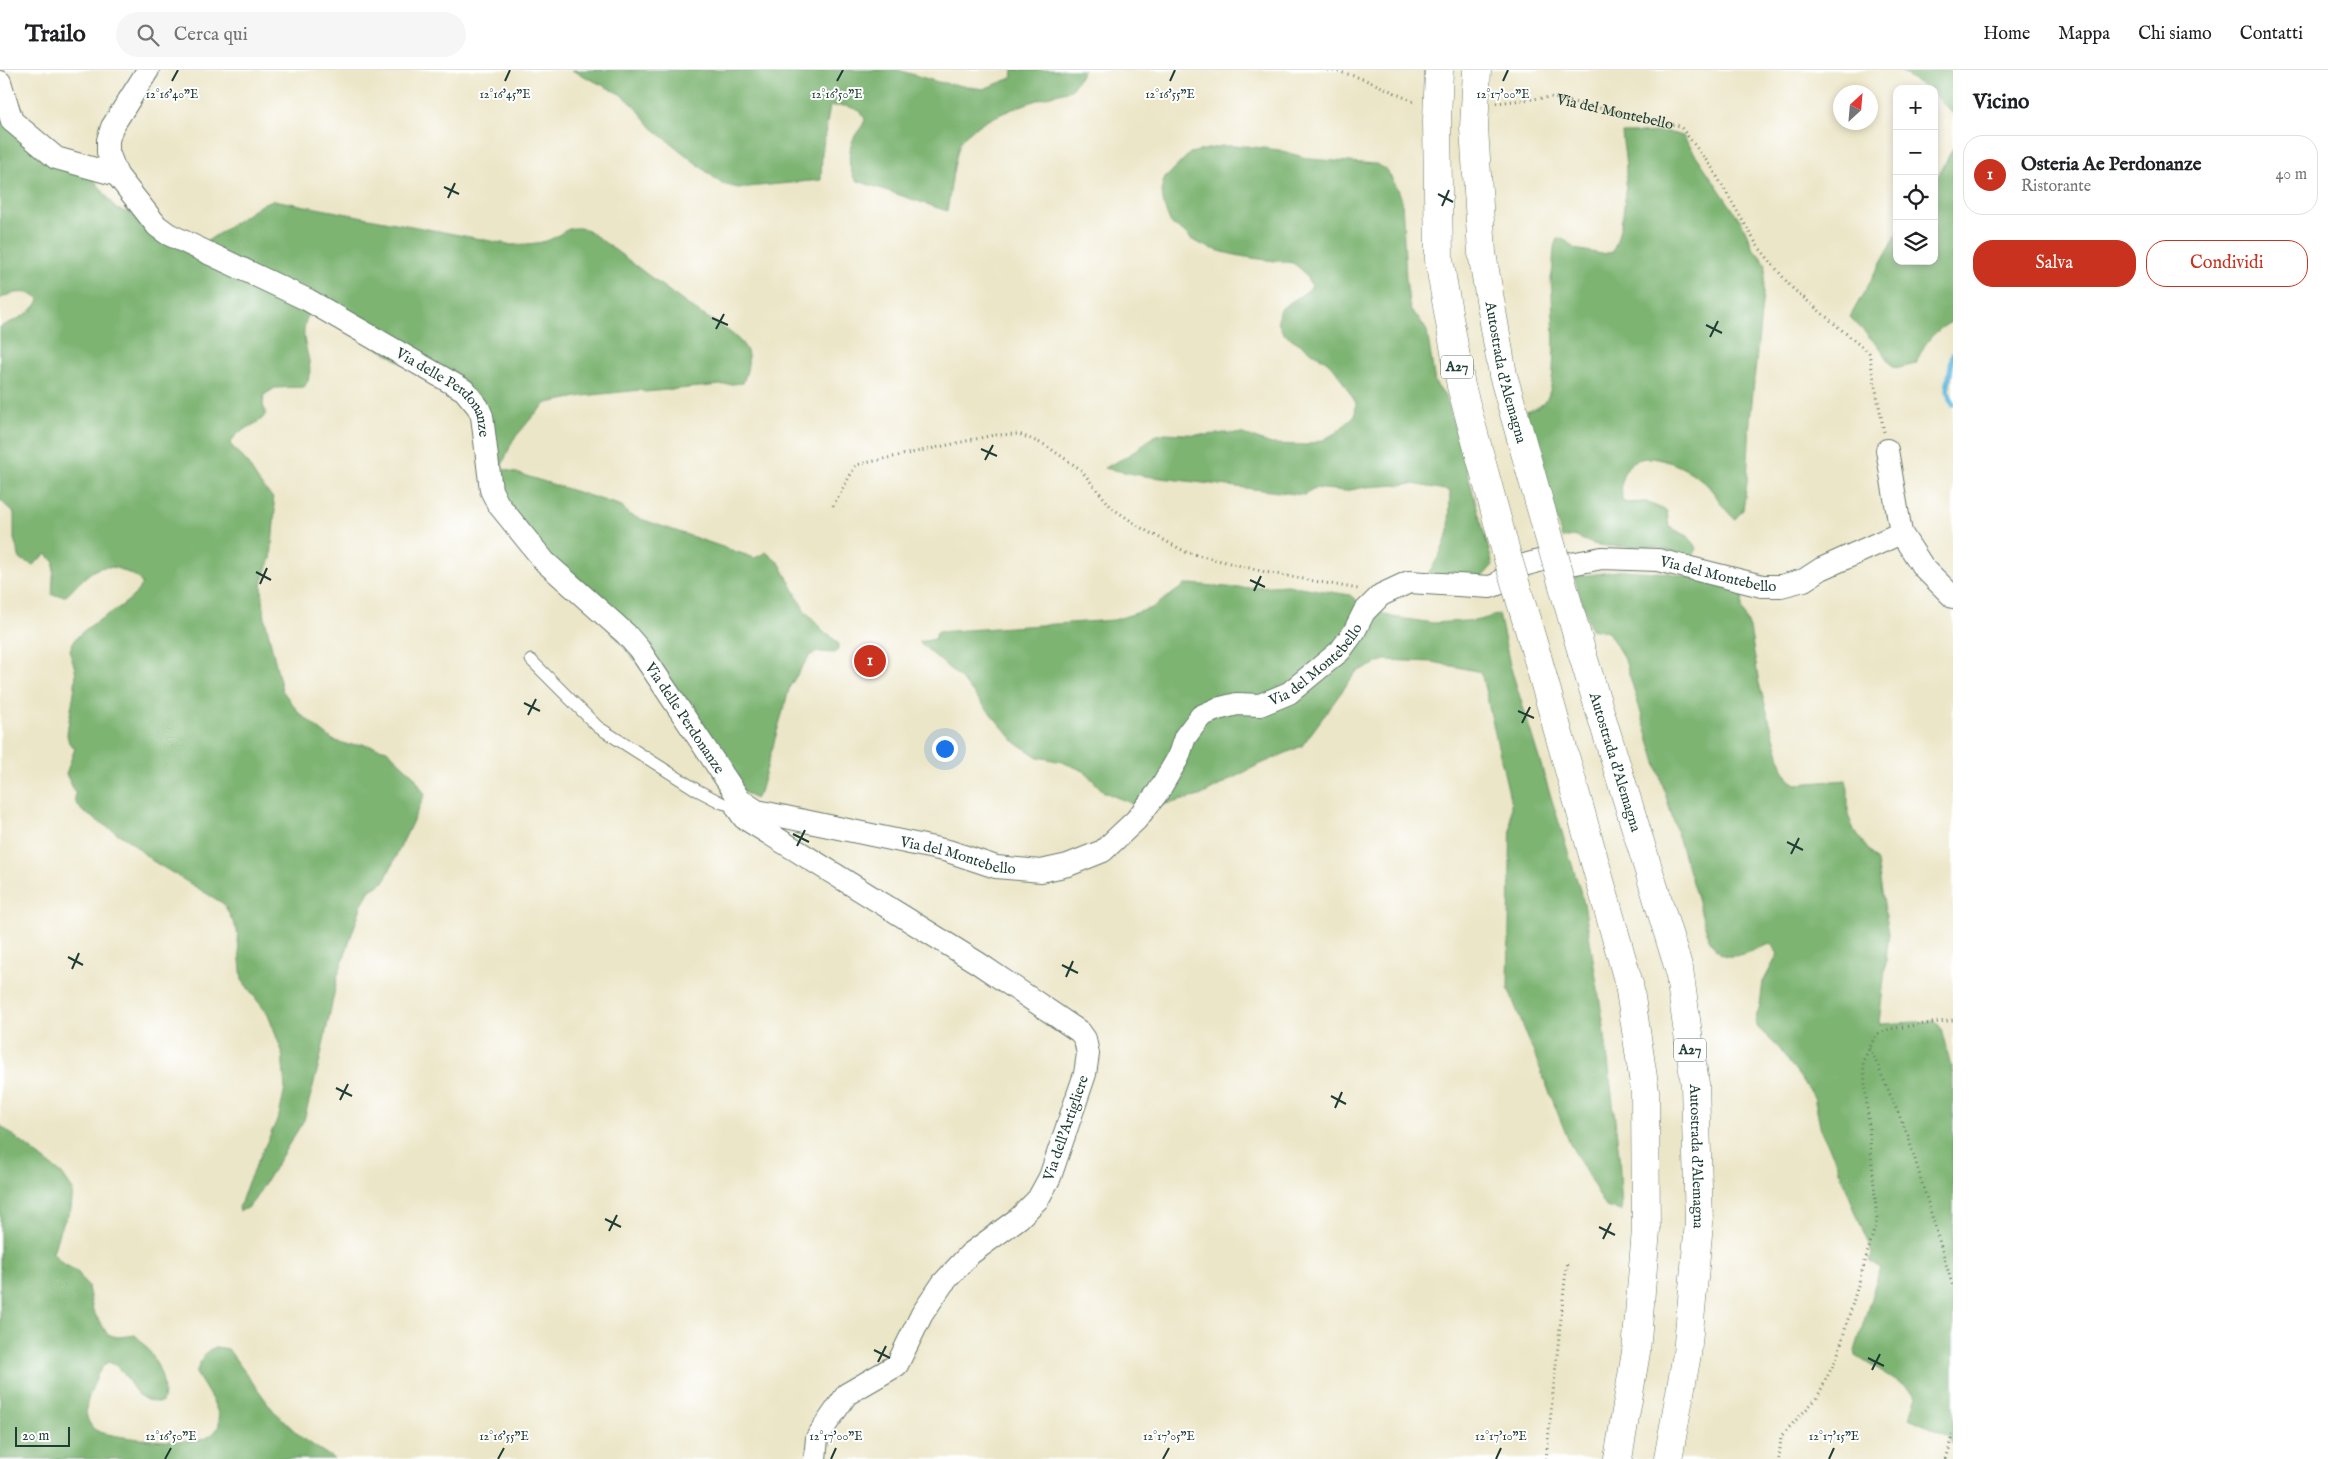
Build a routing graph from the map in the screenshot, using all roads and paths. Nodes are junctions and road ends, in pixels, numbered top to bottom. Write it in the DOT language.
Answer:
graph roads {
  1 [pos="148,70"];
  2 [pos="1438,70"];
  3 [pos="1477,70"];
  4 [pos="0,82"];
  5 [pos="1550,97"];
  6 [pos="117,175"];
  7 [pos="1887,450"];
  8 [pos="833,506"];
  9 [pos="1901,533"];
  10 [pos="1381,595"];
  11 [pos="1953,597"];
  12 [pos="531,660"];
  13 [pos="739,804"];
  14 [pos="1953,1020"];
  15 [pos="1870,1048"];
  16 [pos="1567,1261"];
  17 [pos="1953,1287"];
  18 [pos="1953,1431"];
  19 [pos="815,1459"];
  20 [pos="1546,1459"];
  21 [pos="1618,1459"];
  22 [pos="1668,1459"];
  23 [pos="1779,1459"];
  24 [pos="1946,1459"];
  1 -- 6 [label="street, Via delle Perdonanze"];
  2 -- 21 [label="highway, A27, bridge"];
  3 -- 22 [label="highway, Autostrada d'Alemagna / A27, bridge"];
  4 -- 6 [label="street"];
  5 -- 7 [label="path, Via del Montebello"];
  6 -- 13 [label="street, Via delle Perdonanze"];
  7 -- 9 [label="street"];
  8 -- 10 [label="path"];
  9 -- 10 [label="street, Via del Montebello"];
  9 -- 11 [label="street"];
  10 -- 13 [label="street, Via del Montebello"];
  12 -- 13 [label="lane"];
  13 -- 19 [label="street, Via dell'Artigliere"];
  14 -- 15 [label="path"];
  15 -- 17 [label="path"];
  15 -- 23 [label="path"];
  16 -- 20 [label="path"];
  18 -- 24 [label="path"];
}
